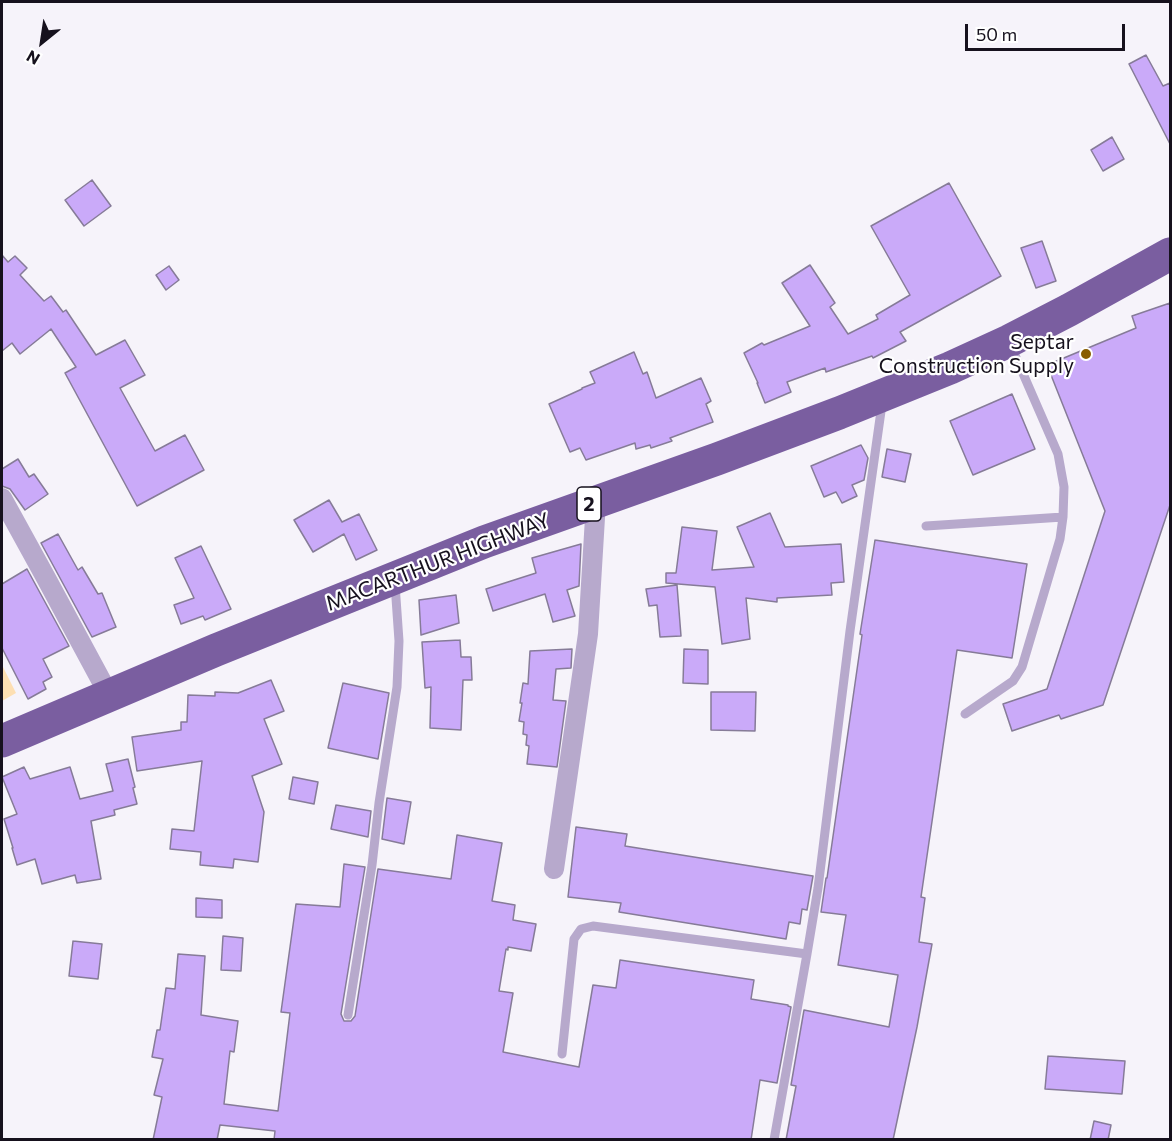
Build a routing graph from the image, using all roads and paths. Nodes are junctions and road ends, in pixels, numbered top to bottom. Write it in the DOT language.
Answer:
graph roads {
  1 [pos="1170,254"];
  2 [pos="1009,341"];
  3 [pos="883,395"];
  4 [pos="2,498"];
  5 [pos="596,501"];
  6 [pos="1063,517"];
  7 [pos="926,526"];
  8 [pos="395,578"];
  9 [pos="109,695"];
  10 [pos="965,714"];
  11 [pos="2,741"];
  12 [pos="554,869"];
  13 [pos="807,954"];
  14 [pos="348,1015"];
  15 [pos="562,1054"];
  16 [pos="774,1140"];
  1 -- 2 [label="highway, MACARTHUR HIGHWAY / 2"];
  2 -- 3 [label="highway, MACARTHUR HIGHWAY / 2"];
  2 -- 6 [label="lane"];
  3 -- 5 [label="highway, MACARTHUR HIGHWAY / 2"];
  3 -- 13 [label="lane"];
  4 -- 9 [label="street"];
  5 -- 8 [label="highway, MACARTHUR HIGHWAY / 2"];
  5 -- 12 [label="street"];
  6 -- 7 [label="lane"];
  6 -- 10 [label="lane"];
  8 -- 9 [label="highway, MACARTHUR HIGHWAY / 2"];
  8 -- 14 [label="lane"];
  9 -- 11 [label="highway, MACARTHUR HIGHWAY / 2"];
  13 -- 15 [label="lane"];
  13 -- 16 [label="lane"];
}
